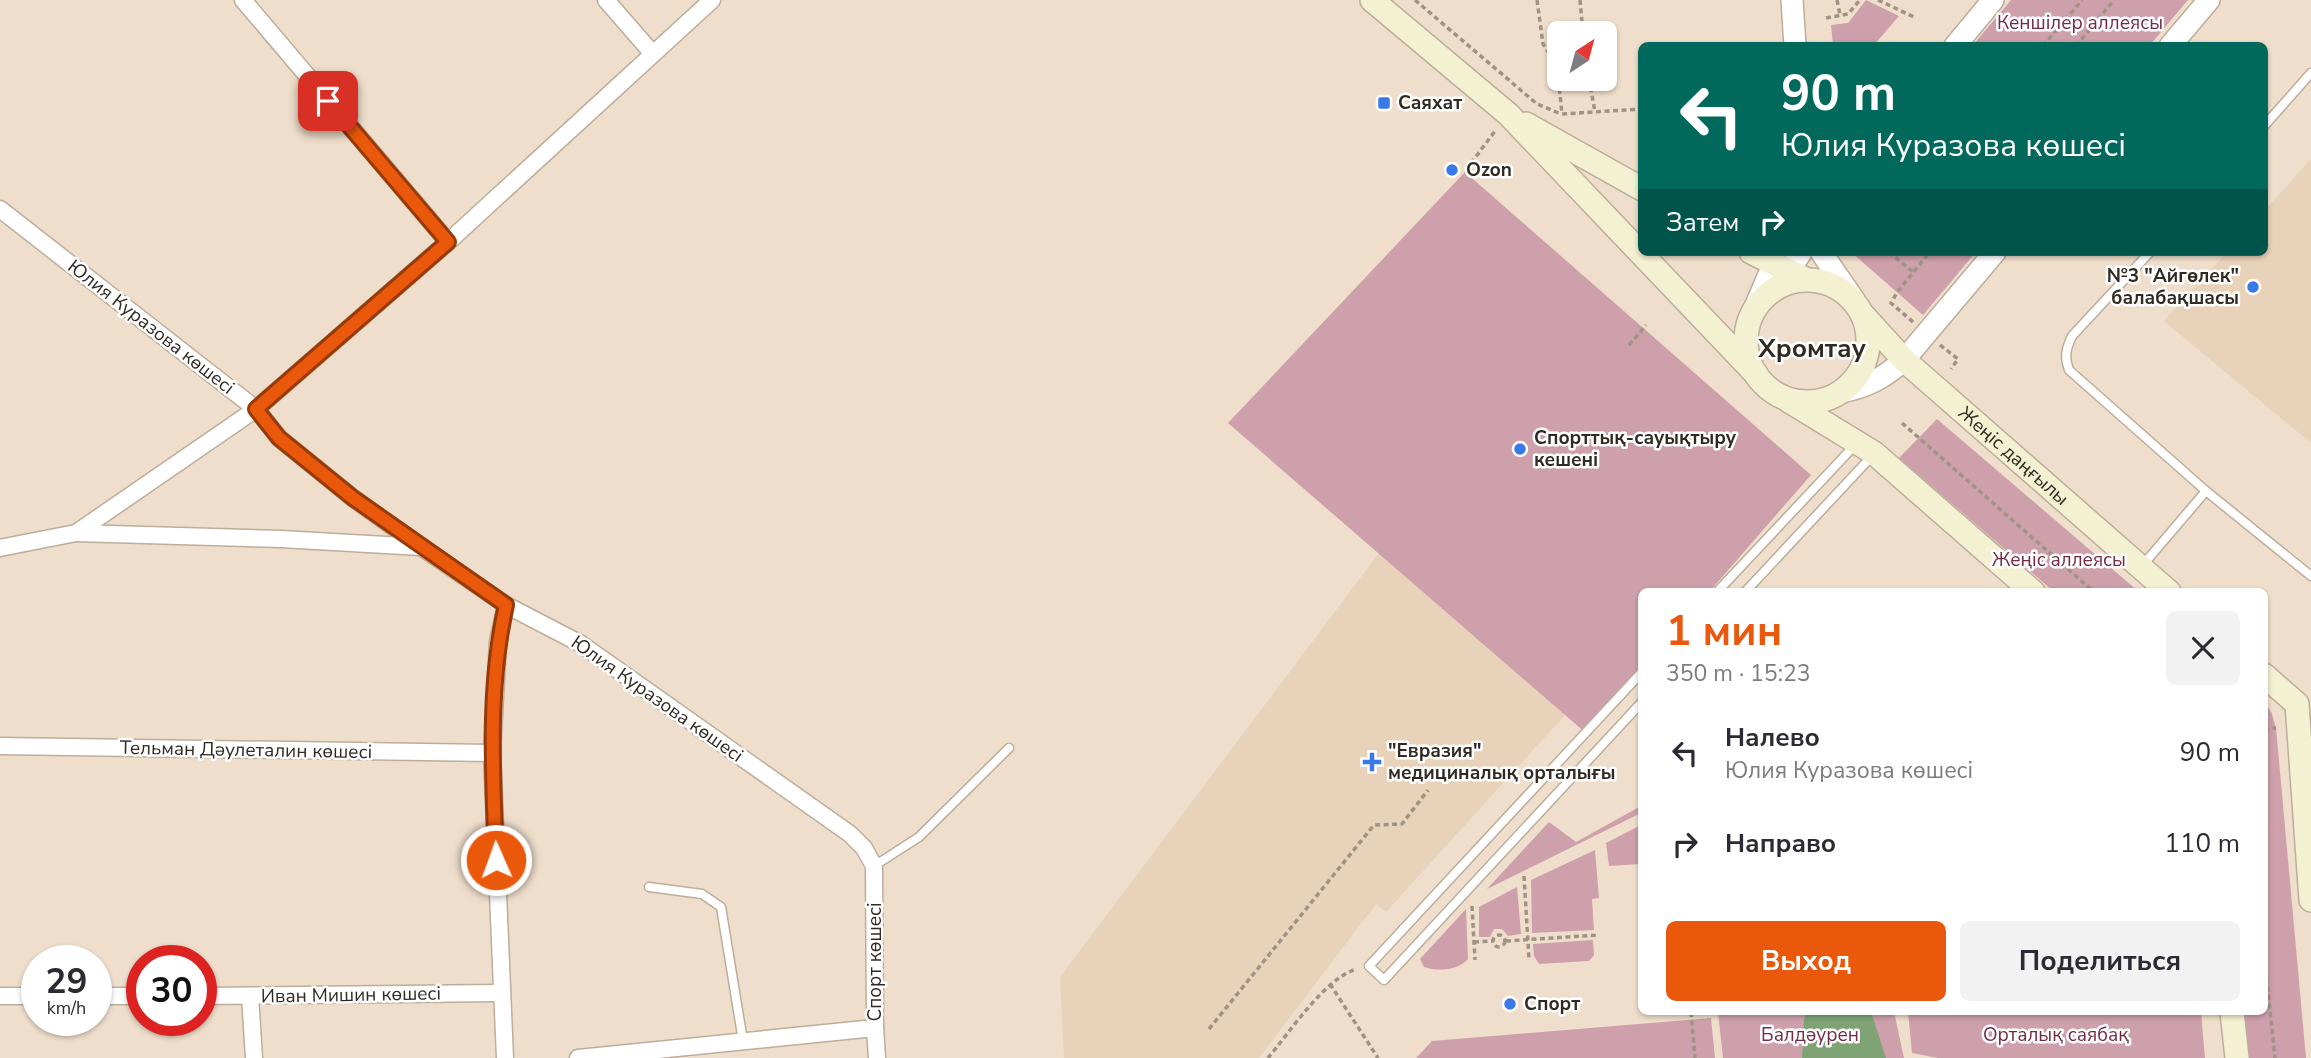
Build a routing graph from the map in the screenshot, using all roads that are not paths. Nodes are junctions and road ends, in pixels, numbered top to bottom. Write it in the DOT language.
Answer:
graph roads {
  1 [pos="243,0"];
  2 [pos="606,0"];
  3 [pos="712,0"];
  4 [pos="1372,0"];
  5 [pos="1792,0"];
  6 [pos="1993,0"];
  7 [pos="2209,0"];
  8 [pos="1795,42"];
  9 [pos="1958,42"];
  10 [pos="2173,42"];
  11 [pos="653,54"];
  12 [pos="2311,73"];
  13 [pos="1508,114"];
  14 [pos="2268,121"];
  15 [pos="1609,170"];
  16 [pos="1638,176"];
  17 [pos="1638,187"];
  18 [pos="0,209"];
  19 [pos="448,242"];
  20 [pos="1638,250"];
  21 [pos="1643,256"];
  22 [pos="1760,256"];
  23 [pos="1824,256"];
  24 [pos="1992,256"];
  25 [pos="2146,256"];
  26 [pos="1786,267"];
  27 [pos="1859,308"];
  28 [pos="1753,312"];
  29 [pos="1903,360"];
  30 [pos="1756,374"];
  31 [pos="1842,392"];
  32 [pos="1784,398"];
  33 [pos="256,409"];
  34 [pos="1866,448"];
  35 [pos="2206,491"];
  36 [pos="76,533"];
  37 [pos="421,547"];
  38 [pos="0,548"];
  39 [pos="2141,567"];
  40 [pos="2311,576"];
  41 [pos="1721,588"];
  42 [pos="1748,588"];
  43 [pos="2028,588"];
  44 [pos="2165,588"];
  45 [pos="506,605"];
  46 [pos="1638,676"];
  47 [pos="2268,678"];
  48 [pos="2304,703"];
  49 [pos="1638,706"];
  50 [pos="0,746"];
  51 [pos="1009,748"];
  52 [pos="492,753"];
  53 [pos="874,866"];
  54 [pos="649,887"];
  55 [pos="2311,900"];
  56 [pos="502,993"];
  57 [pos="0,996"];
  58 [pos="21,996"];
  59 [pos="217,996"];
  60 [pos="250,996"];
  61 [pos="2232,1015"];
  62 [pos="875,1028"];
  63 [pos="743,1041"];
  64 [pos="254,1058"];
  65 [pos="505,1058"];
  66 [pos="578,1058"];
  67 [pos="877,1058"];
  68 [pos="2236,1058"];
  1 -- 19 [label="street"];
  2 -- 11 [label="street"];
  3 -- 11 [label="street"];
  4 -- 13 [label="main road"];
  5 -- 8 [label="street"];
  6 -- 9 [label="street"];
  7 -- 10 [label="street"];
  11 -- 19 [label="street"];
  12 -- 14 [label="lane"];
  13 -- 15 [label="main road"];
  13 -- 20 [label="main road"];
  15 -- 16 [label="main road"];
  15 -- 17 [label="main road"];
  18 -- 33 [label="street, Юлия Куразова көшесі"];
  19 -- 33 [label="street"];
  21 -- 30 [label="main road"];
  22 -- 26 [label="main road, Жеңіс даңғылы"];
  23 -- 27 [label="street"];
  24 -- 29 [label="street"];
  25 -- 35 [label="lane"];
  26 -- 27 [label="main road, Жеңіс даңғылы"];
  26 -- 28 [label="street"];
  26 -- 28 [label="main road"];
  27 -- 29 [label="main road, Жеңіс даңғылы"];
  27 -- 31 [label="main road"];
  28 -- 30 [label="main road"];
  29 -- 31 [label="street"];
  29 -- 39 [label="main road, Жеңіс даңғылы"];
  30 -- 32 [label="main road"];
  31 -- 32 [label="main road"];
  32 -- 34 [label="main road"];
  33 -- 36 [label="street"];
  33 -- 37 [label="street, Юлия Куразова көшесі"];
  34 -- 41 [label="lane"];
  34 -- 42 [label="lane"];
  34 -- 43 [label="main road"];
  35 -- 39 [label="lane"];
  35 -- 40 [label="lane"];
  36 -- 37 [label="street"];
  36 -- 38 [label="street"];
  37 -- 45 [label="street, Юлия Куразова көшесі"];
  39 -- 44 [label="main road, Жеңіс даңғылы"];
  45 -- 52 [label="street"];
  45 -- 53 [label="street, Юлия Куразова көшесі"];
  46 -- 49 [label="lane"];
  47 -- 48 [label="main road"];
  48 -- 55 [label="main road"];
  50 -- 52 [label="street, Тельман Дәулеталин көшесі"];
  51 -- 53 [label="lane"];
  52 -- 56 [label="street"];
  53 -- 62 [label="street, Спорт көшесі"];
  54 -- 63 [label="lane"];
  56 -- 60 [label="street, Иван Мишин көшесі"];
  56 -- 65 [label="street"];
  57 -- 58 [label="street"];
  59 -- 60 [label="street, Иван Мишин көшесі"];
  60 -- 64 [label="street"];
  61 -- 68 [label="main road"];
  62 -- 63 [label="street"];
  62 -- 67 [label="street, Спорт көшесі"];
  63 -- 66 [label="street"];
}
